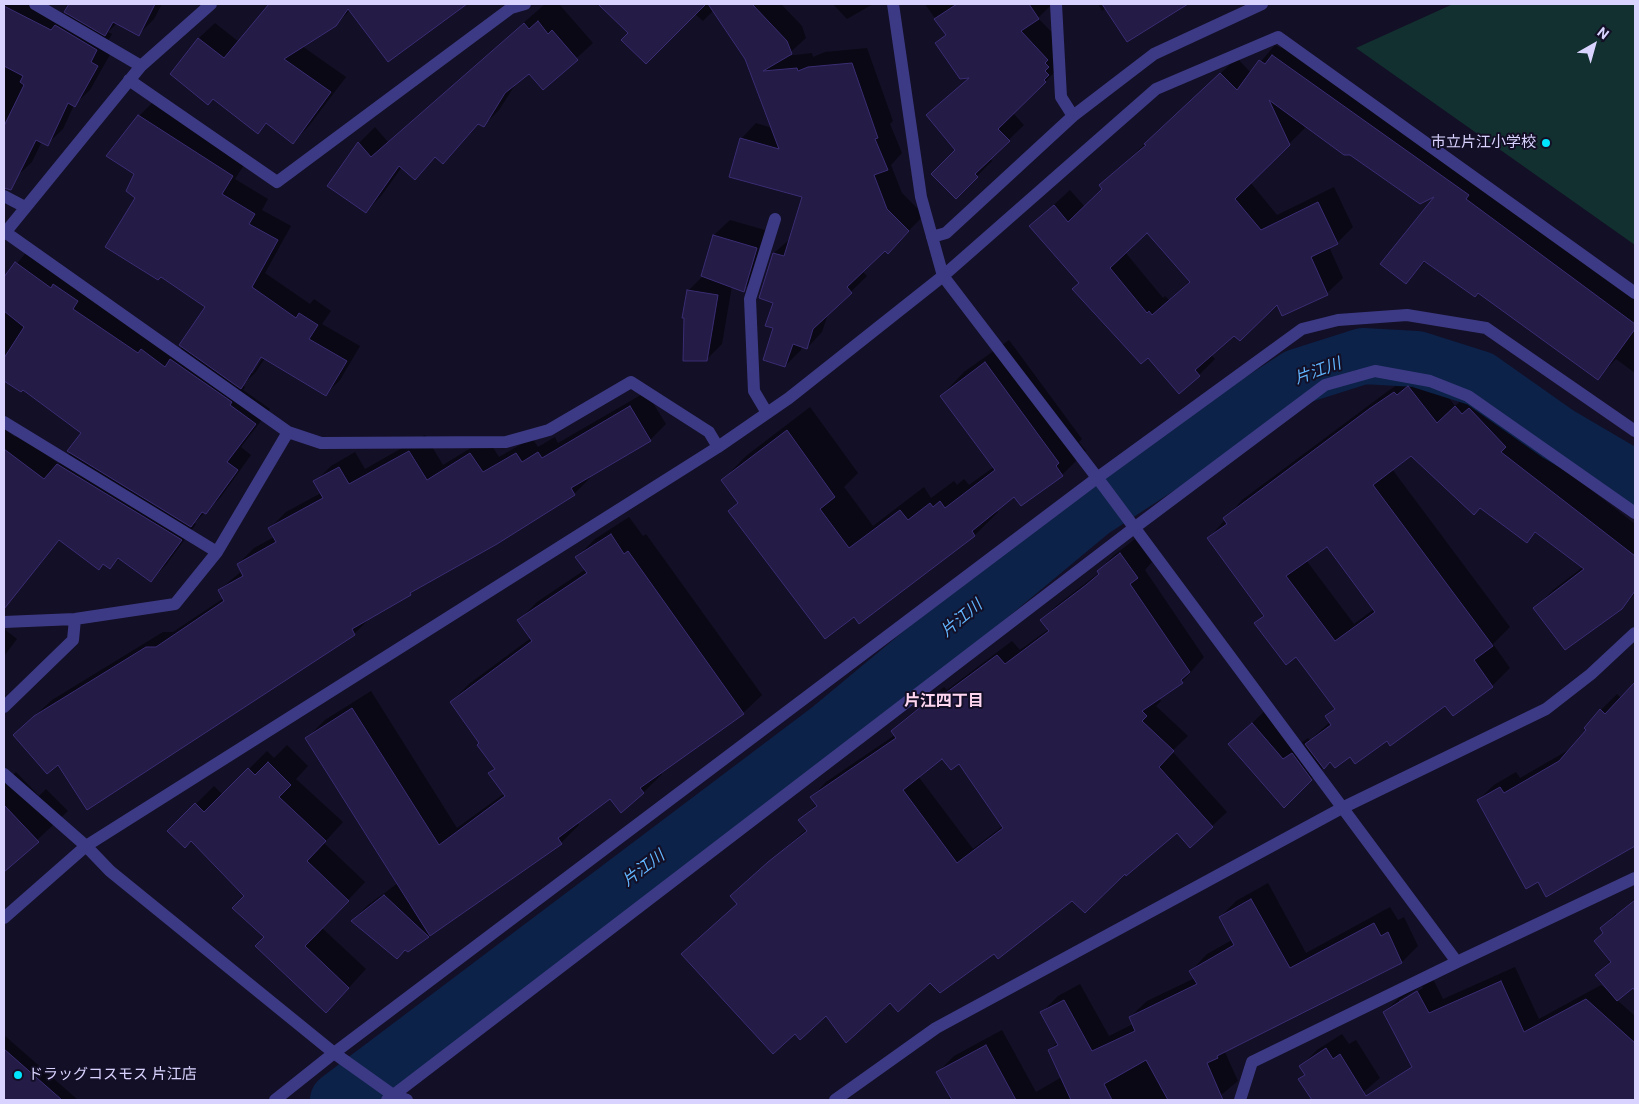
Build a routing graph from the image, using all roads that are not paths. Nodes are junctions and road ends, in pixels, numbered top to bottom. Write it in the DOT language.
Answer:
graph roads {
  1 [pos="35,4"];
  2 [pos="211,4"];
  3 [pos="894,4"];
  4 [pos="1056,4"];
  5 [pos="1262,4"];
  6 [pos="518,5"];
  7 [pos="141,66"];
  8 [pos="129,80"];
  9 [pos="1073,116"];
  10 [pos="4,196"];
  11 [pos="25,207"];
  12 [pos="775,219"];
  13 [pos="4,233"];
  14 [pos="932,237"];
  15 [pos="943,276"];
  16 [pos="1635,293"];
  17 [pos="767,413"];
  18 [pos="4,422"];
  19 [pos="1635,431"];
  20 [pos="288,432"];
  21 [pos="718,447"];
  22 [pos="1101,483"];
  23 [pos="1635,513"];
  24 [pos="1134,528"];
  25 [pos="218,552"];
  26 [pos="75,619"];
  27 [pos="4,622"];
  28 [pos="1635,633"];
  29 [pos="4,707"];
  30 [pos="4,774"];
  31 [pos="1342,808"];
  32 [pos="86,846"];
  33 [pos="1635,878"];
  34 [pos="4,918"];
  35 [pos="1457,962"];
  36 [pos="334,1053"];
  37 [pos="390,1096"];
  38 [pos="275,1100"];
  39 [pos="406,1100"];
  40 [pos="835,1100"];
  41 [pos="1240,1100"];
  1 -- 7 [label="street"];
  2 -- 7 [label="street"];
  3 -- 14 [label="street"];
  4 -- 9 [label="street"];
  5 -- 9 [label="street"];
  6 -- 8 [label="street"];
  7 -- 8 [label="street"];
  8 -- 11 [label="street"];
  9 -- 14 [label="street"];
  10 -- 11 [label="street"];
  11 -- 13 [label="street"];
  12 -- 17 [label="street"];
  13 -- 20 [label="street"];
  14 -- 15 [label="street"];
  15 -- 16 [label="street"];
  15 -- 17 [label="street"];
  15 -- 22 [label="street"];
  17 -- 21 [label="street"];
  18 -- 25 [label="street"];
  19 -- 22 [label="street"];
  20 -- 21 [label="street"];
  20 -- 25 [label="street"];
  21 -- 32 [label="street"];
  22 -- 24 [label="street"];
  22 -- 36 [label="street"];
  23 -- 24 [label="street"];
  24 -- 31 [label="street"];
  24 -- 37 [label="street"];
  25 -- 26 [label="street"];
  26 -- 27 [label="street"];
  26 -- 29 [label="street"];
  28 -- 31 [label="street"];
  30 -- 32 [label="street"];
  31 -- 35 [label="street"];
  31 -- 40 [label="street"];
  32 -- 34 [label="street"];
  32 -- 36 [label="street"];
  33 -- 35 [label="street"];
  35 -- 41 [label="street"];
  36 -- 37 [label="street"];
  36 -- 38 [label="street"];
  37 -- 39 [label="street"];
}
